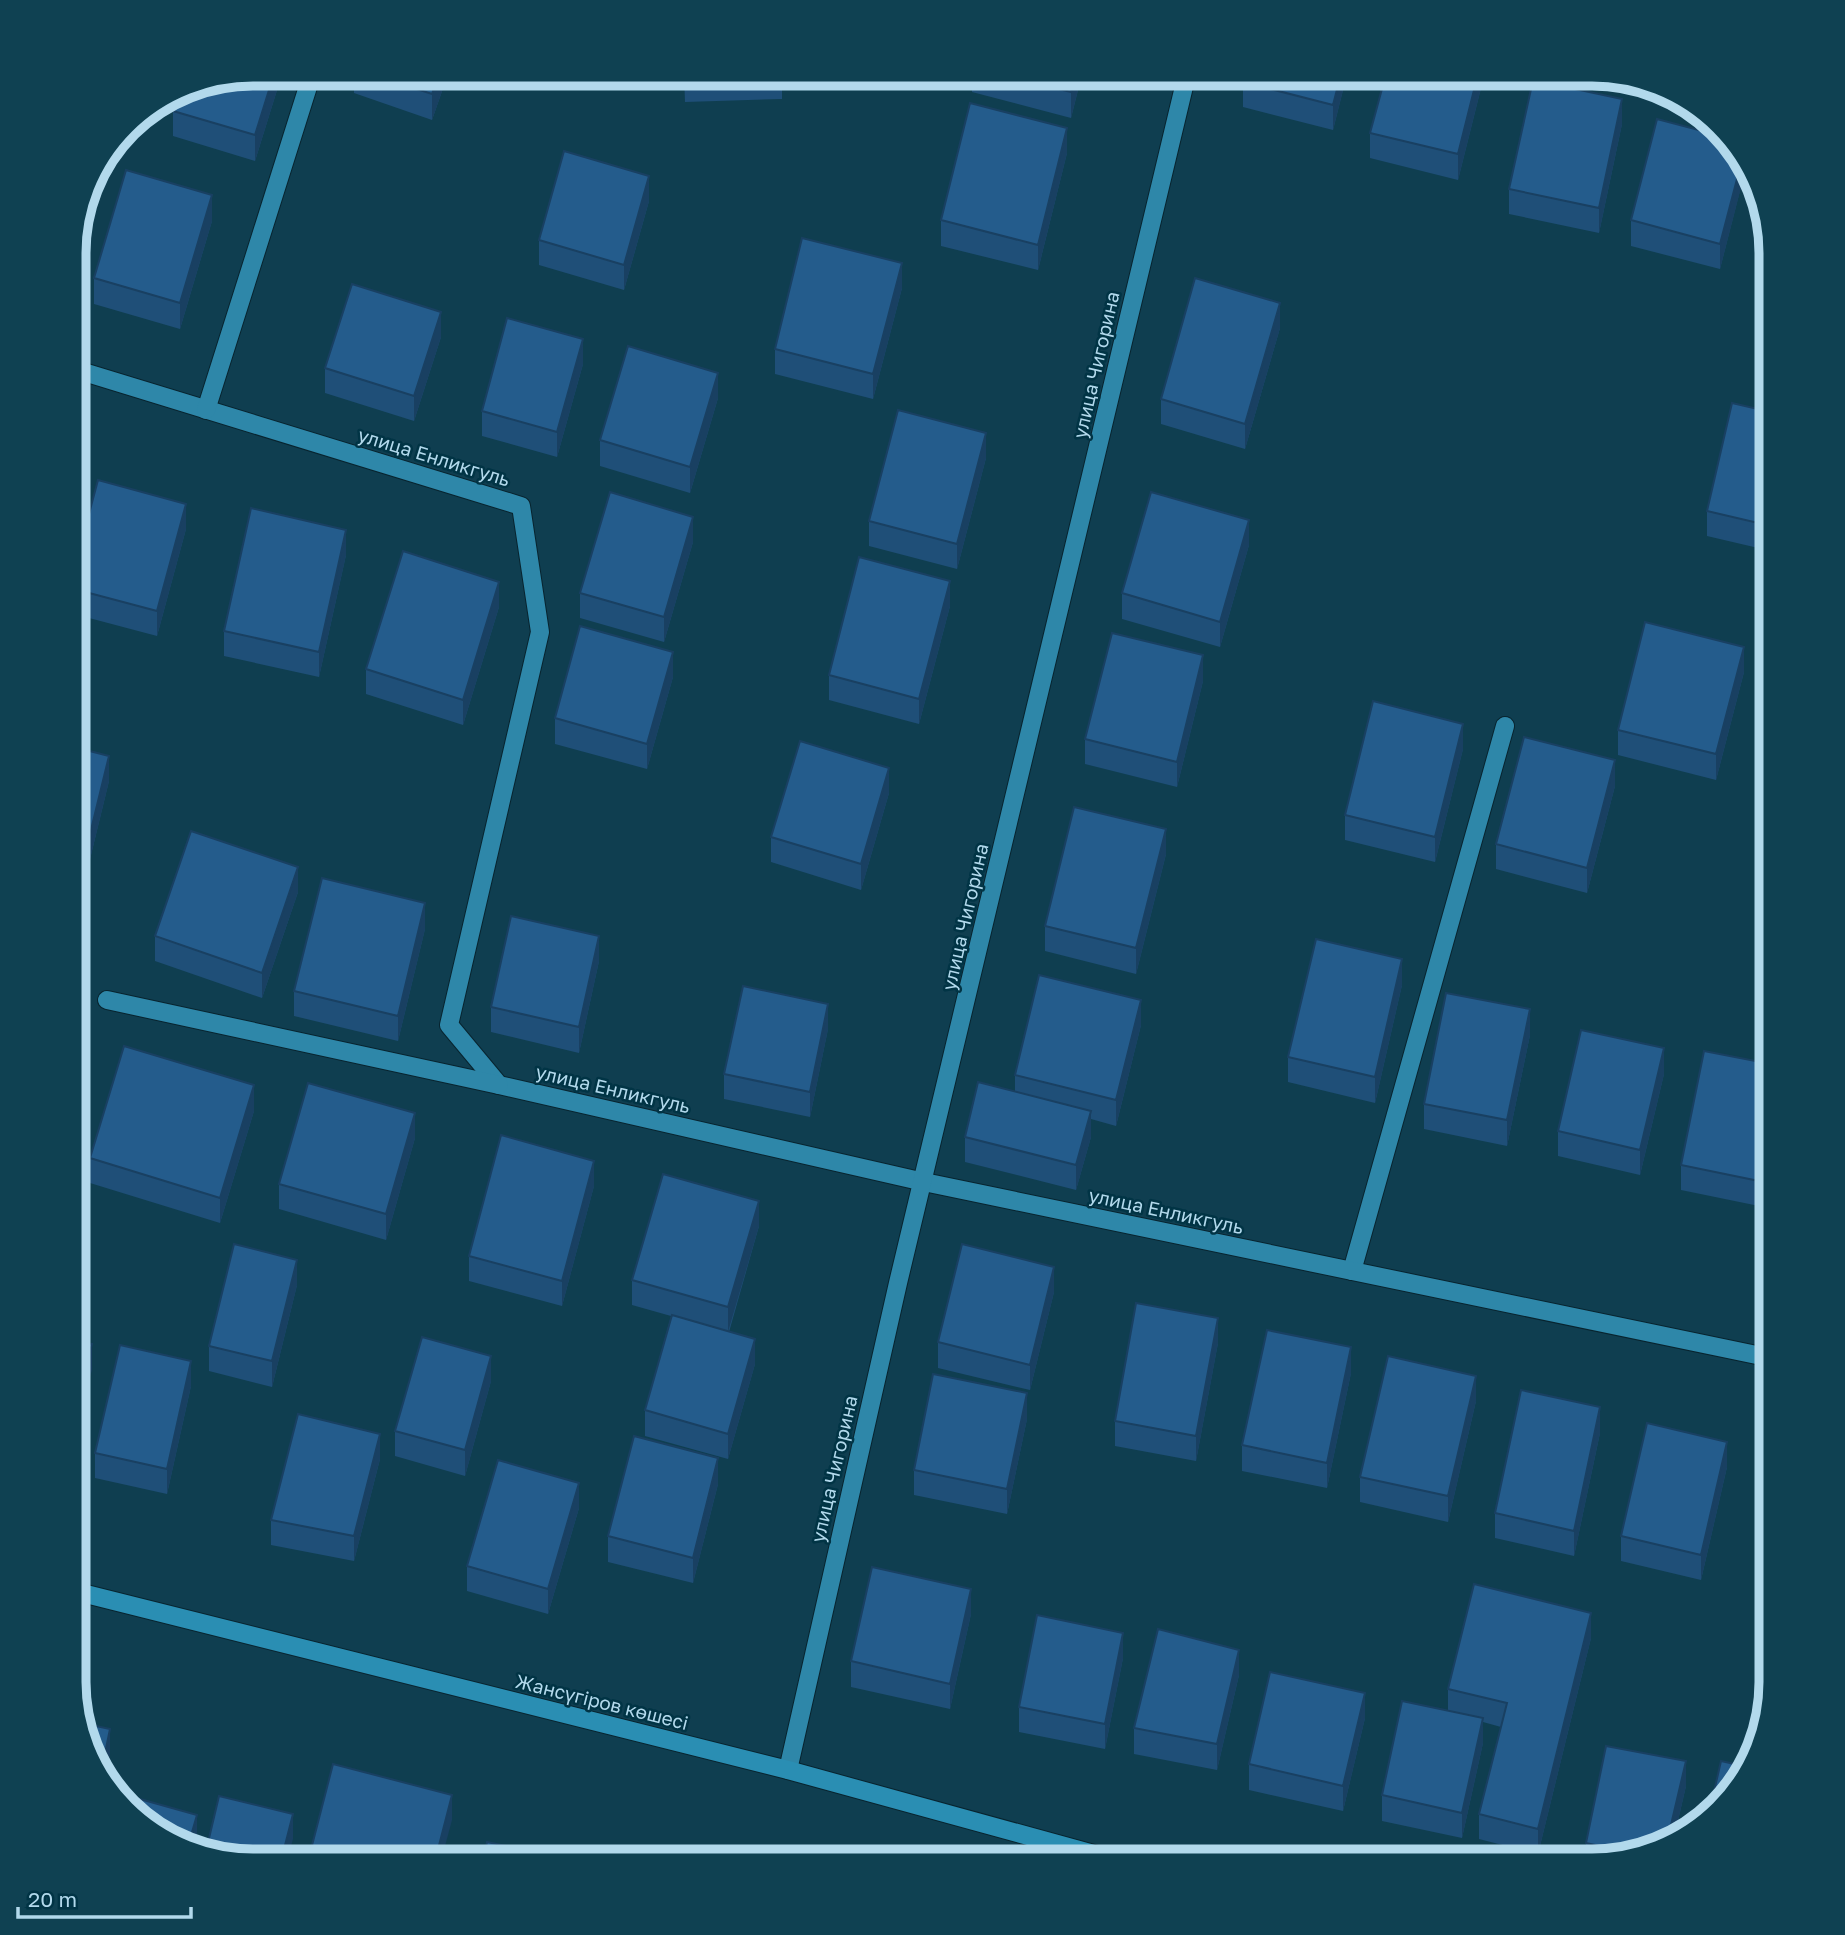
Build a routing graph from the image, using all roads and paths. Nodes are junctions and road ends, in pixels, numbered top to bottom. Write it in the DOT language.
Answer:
graph roads {
  1 [pos="308,86"];
  2 [pos="1184,86"];
  3 [pos="86,373"];
  4 [pos="206,410"];
  5 [pos="1504,726"];
  6 [pos="107,1000"];
  7 [pos="499,1085"];
  8 [pos="924,1182"];
  9 [pos="1352,1271"];
  10 [pos="1759,1355"];
  11 [pos="86,1594"];
  12 [pos="788,1770"];
  13 [pos="1075,1849"];
  1 -- 4 [label="street"];
  2 -- 8 [label="street, улица Чигорина"];
  3 -- 4 [label="street, улица Енликгуль"];
  4 -- 7 [label="street, улица Енликгуль"];
  5 -- 9 [label="street"];
  6 -- 7 [label="street"];
  7 -- 8 [label="street, улица Енликгуль"];
  8 -- 9 [label="street, улица Енликгуль"];
  8 -- 12 [label="street, улица Чигорина"];
  9 -- 10 [label="street, улица Енликгуль"];
  11 -- 12 [label="main road, Жансүгіров көшесі"];
  12 -- 13 [label="main road, Жансүгіров көшесі"];
}
